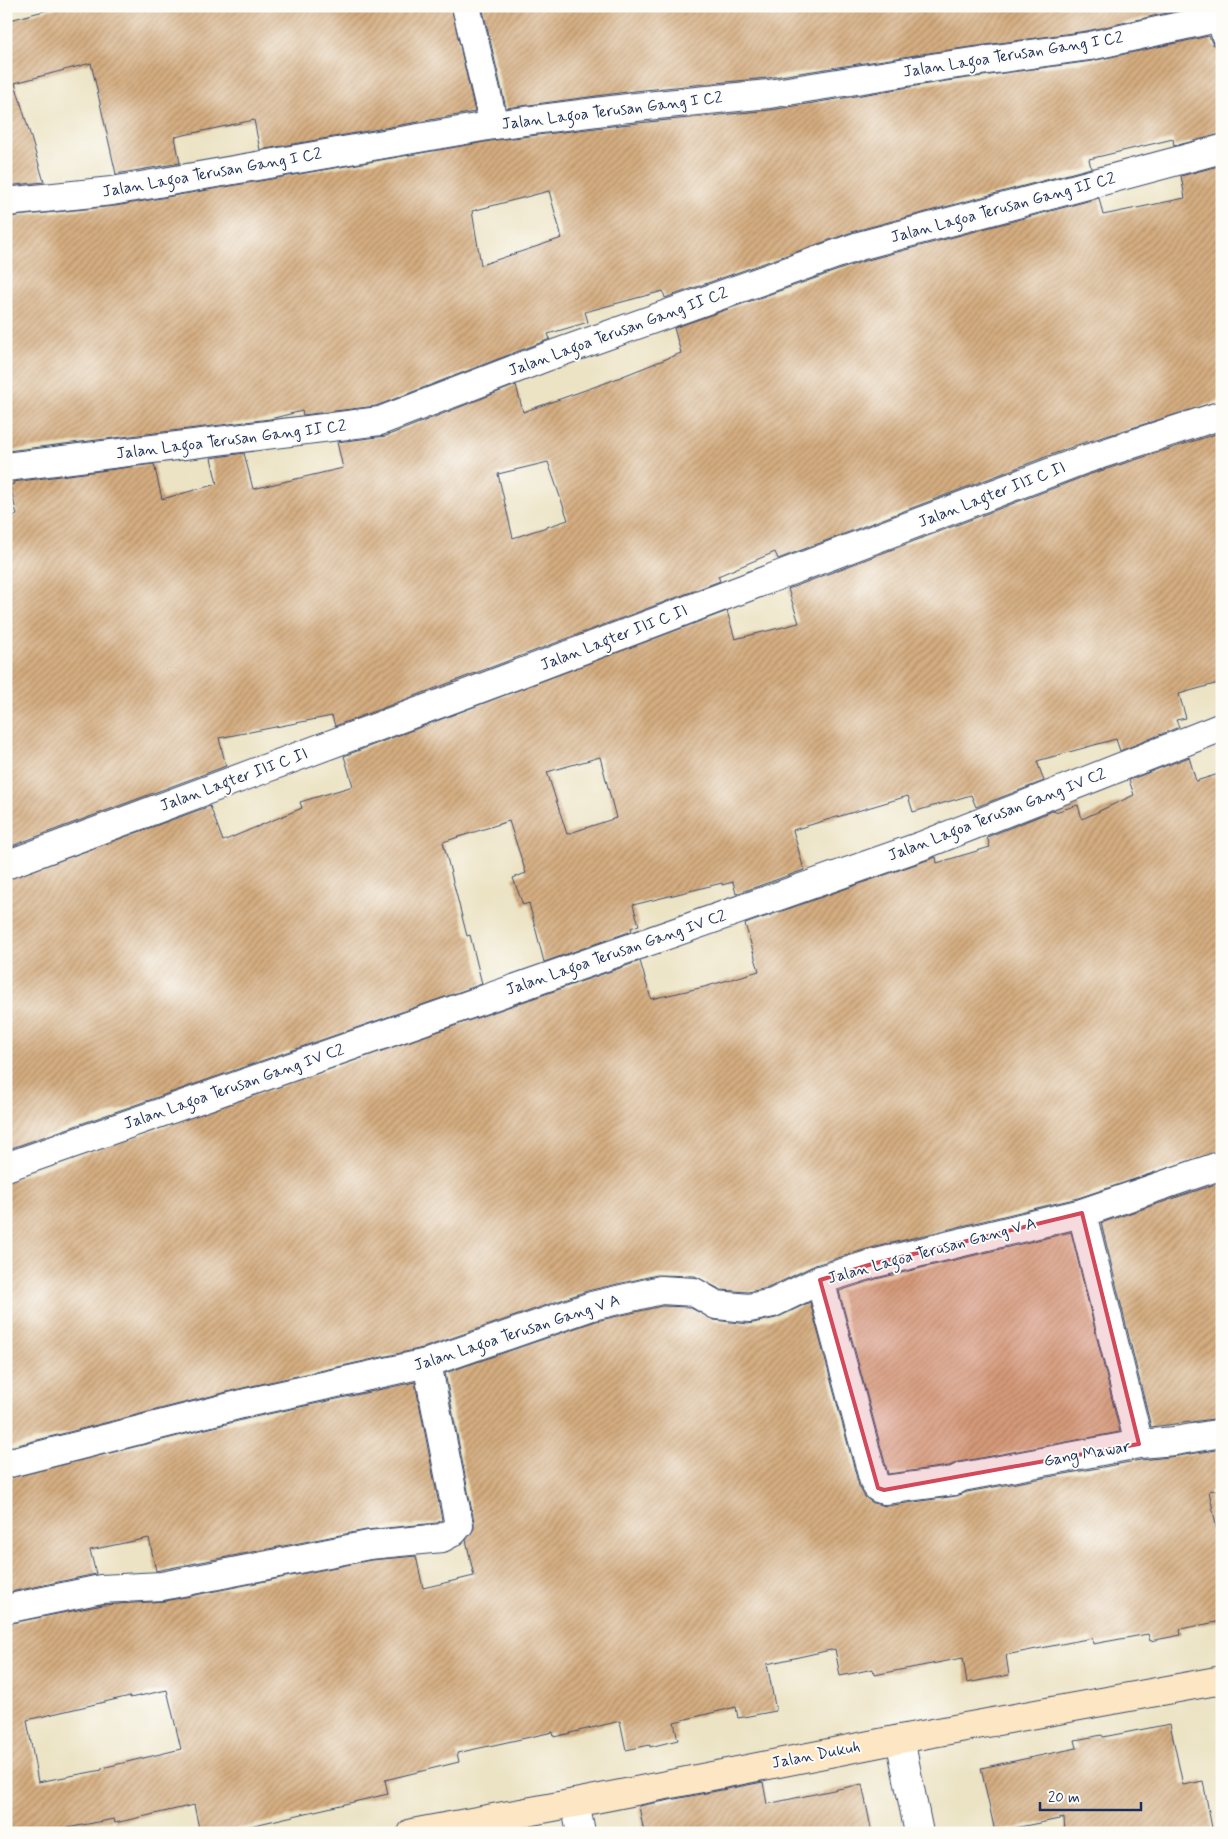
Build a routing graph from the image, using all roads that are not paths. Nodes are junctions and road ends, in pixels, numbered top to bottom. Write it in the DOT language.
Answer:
graph roads {
  1 [pos="466,6"];
  2 [pos="1217,20"];
  3 [pos="494,125"];
  4 [pos="1222,149"];
  5 [pos="6,202"];
  6 [pos="1222,415"];
  7 [pos="6,468"];
  8 [pos="1222,727"];
  9 [pos="6,865"];
  10 [pos="1222,1165"];
  11 [pos="6,1167"];
  12 [pos="1082,1213"];
  13 [pos="820,1280"];
  14 [pos="427,1363"];
  15 [pos="1222,1433"];
  16 [pos="1139,1444"];
  17 [pos="6,1464"];
  18 [pos="6,1609"];
  19 [pos="1222,1680"];
  20 [pos="900,1739"];
  21 [pos="575,1803"];
  22 [pos="412,1833"];
  23 [pos="581,1833"];
  24 [pos="919,1833"];
  1 -- 3 [label="street"];
  2 -- 3 [label="street, Jalan Lagoa Terusan Gang I C2"];
  3 -- 5 [label="street, Jalan Lagoa Terusan Gang I C2"];
  4 -- 7 [label="street, Jalan Lagoa Terusan Gang II C2"];
  6 -- 9 [label="street, Jalan Lagter III C II"];
  8 -- 11 [label="street, Jalan Lagoa Terusan Gang IV C2"];
  10 -- 12 [label="street, Jalan Lagoa Terusan Gang V A"];
  12 -- 13 [label="street, Jalan Lagoa Terusan Gang V A"];
  12 -- 16 [label="street"];
  13 -- 14 [label="street, Jalan Lagoa Terusan Gang V A"];
  13 -- 16 [label="street, Gang Mawar"];
  14 -- 17 [label="street, Jalan Lagoa Terusan Gang V A"];
  14 -- 18 [label="street"];
  15 -- 16 [label="street, Gang Mawar"];
  19 -- 20 [label="street, Jalan Dukuh"];
  20 -- 21 [label="street, Jalan Dukuh"];
  20 -- 24 [label="street"];
  21 -- 22 [label="street, Jalan Dukuh"];
  21 -- 23 [label="street"];
}
